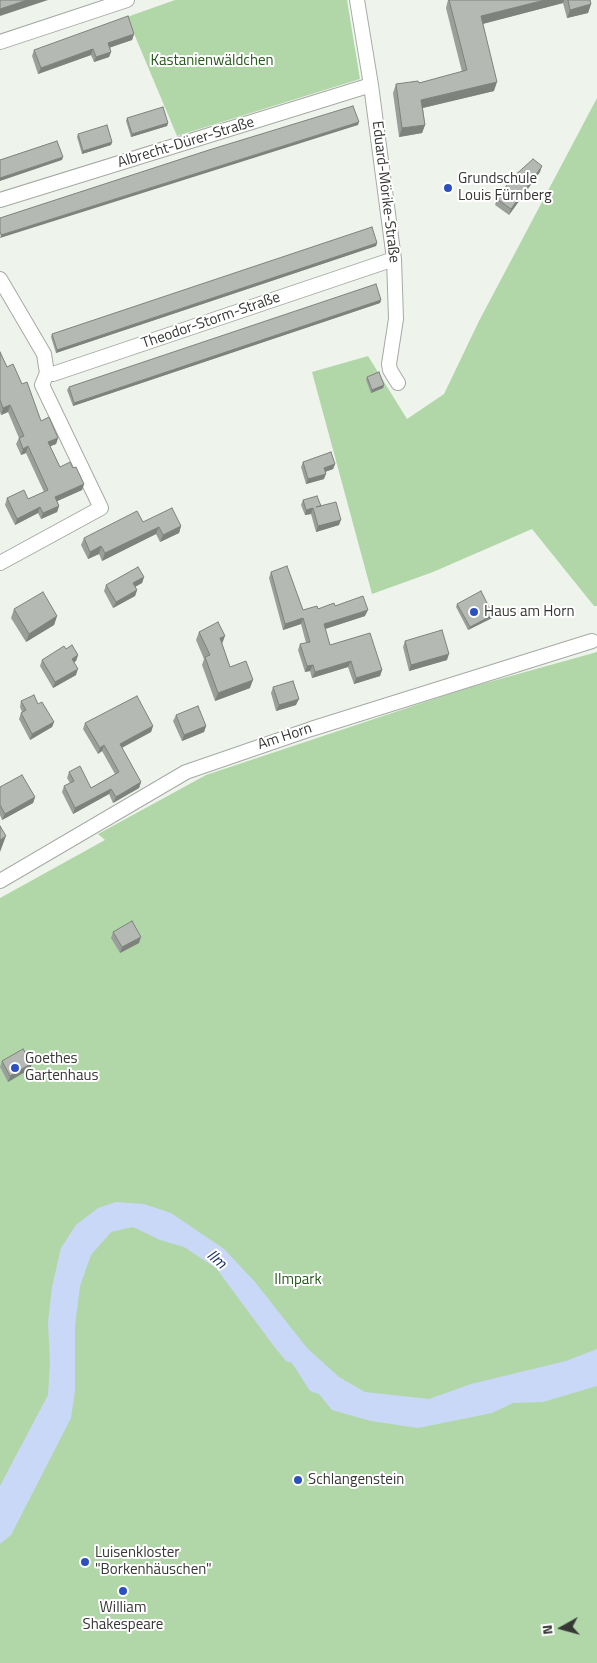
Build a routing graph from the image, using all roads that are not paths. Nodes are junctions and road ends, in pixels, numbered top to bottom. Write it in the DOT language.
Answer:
graph roads {
  1 [pos="127,0"];
  2 [pos="357,0"];
  3 [pos="0,42"];
  4 [pos="371,85"];
  5 [pos="0,200"];
  6 [pos="394,260"];
  7 [pos="0,279"];
  8 [pos="47,373"];
  9 [pos="398,383"];
  10 [pos="0,563"];
  11 [pos="592,641"];
  12 [pos="0,881"];
  1 -- 3 [label="street"];
  2 -- 4 [label="street, Eduard-Mörike-Straße"];
  4 -- 5 [label="street, Albrecht-Dürer-Straße"];
  4 -- 6 [label="street, Eduard-Mörike-Straße"];
  6 -- 8 [label="street, Theodor-Storm-Straße"];
  6 -- 9 [label="street, Eduard-Mörike-Straße"];
  7 -- 8 [label="street"];
  8 -- 10 [label="street"];
  11 -- 12 [label="street, Am Horn"];
}
